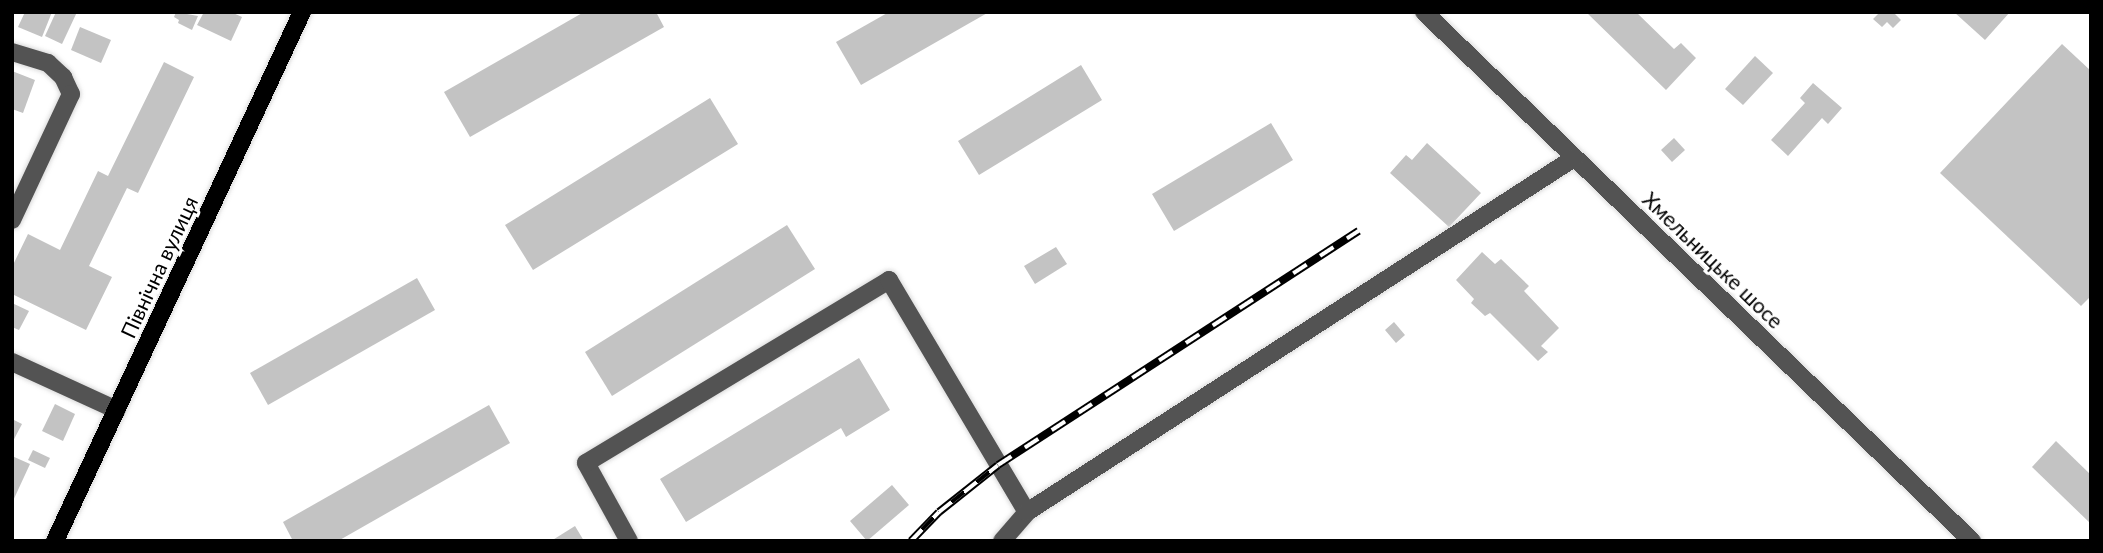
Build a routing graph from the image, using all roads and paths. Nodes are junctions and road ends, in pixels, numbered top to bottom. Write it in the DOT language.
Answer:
graph roads {
  1 [pos="302,12"];
  2 [pos="1424,12"];
  3 [pos="12,52"];
  4 [pos="1574,158"];
  5 [pos="12,220"];
  6 [pos="12,362"];
  7 [pos="117,410"];
  8 [pos="1027,512"];
  9 [pos="55,541"];
  10 [pos="629,541"];
  11 [pos="1002,541"];
  12 [pos="1972,541"];
  1 -- 7 [label="main road, Північна вулиця"];
  2 -- 4 [label="street, Хмельницьке шосе"];
  3 -- 5 [label="street"];
  4 -- 8 [label="street"];
  4 -- 12 [label="street, Хмельницьке шосе"];
  6 -- 7 [label="street"];
  7 -- 9 [label="main road, Північна вулиця"];
  8 -- 10 [label="street"];
  8 -- 11 [label="street"];
}
